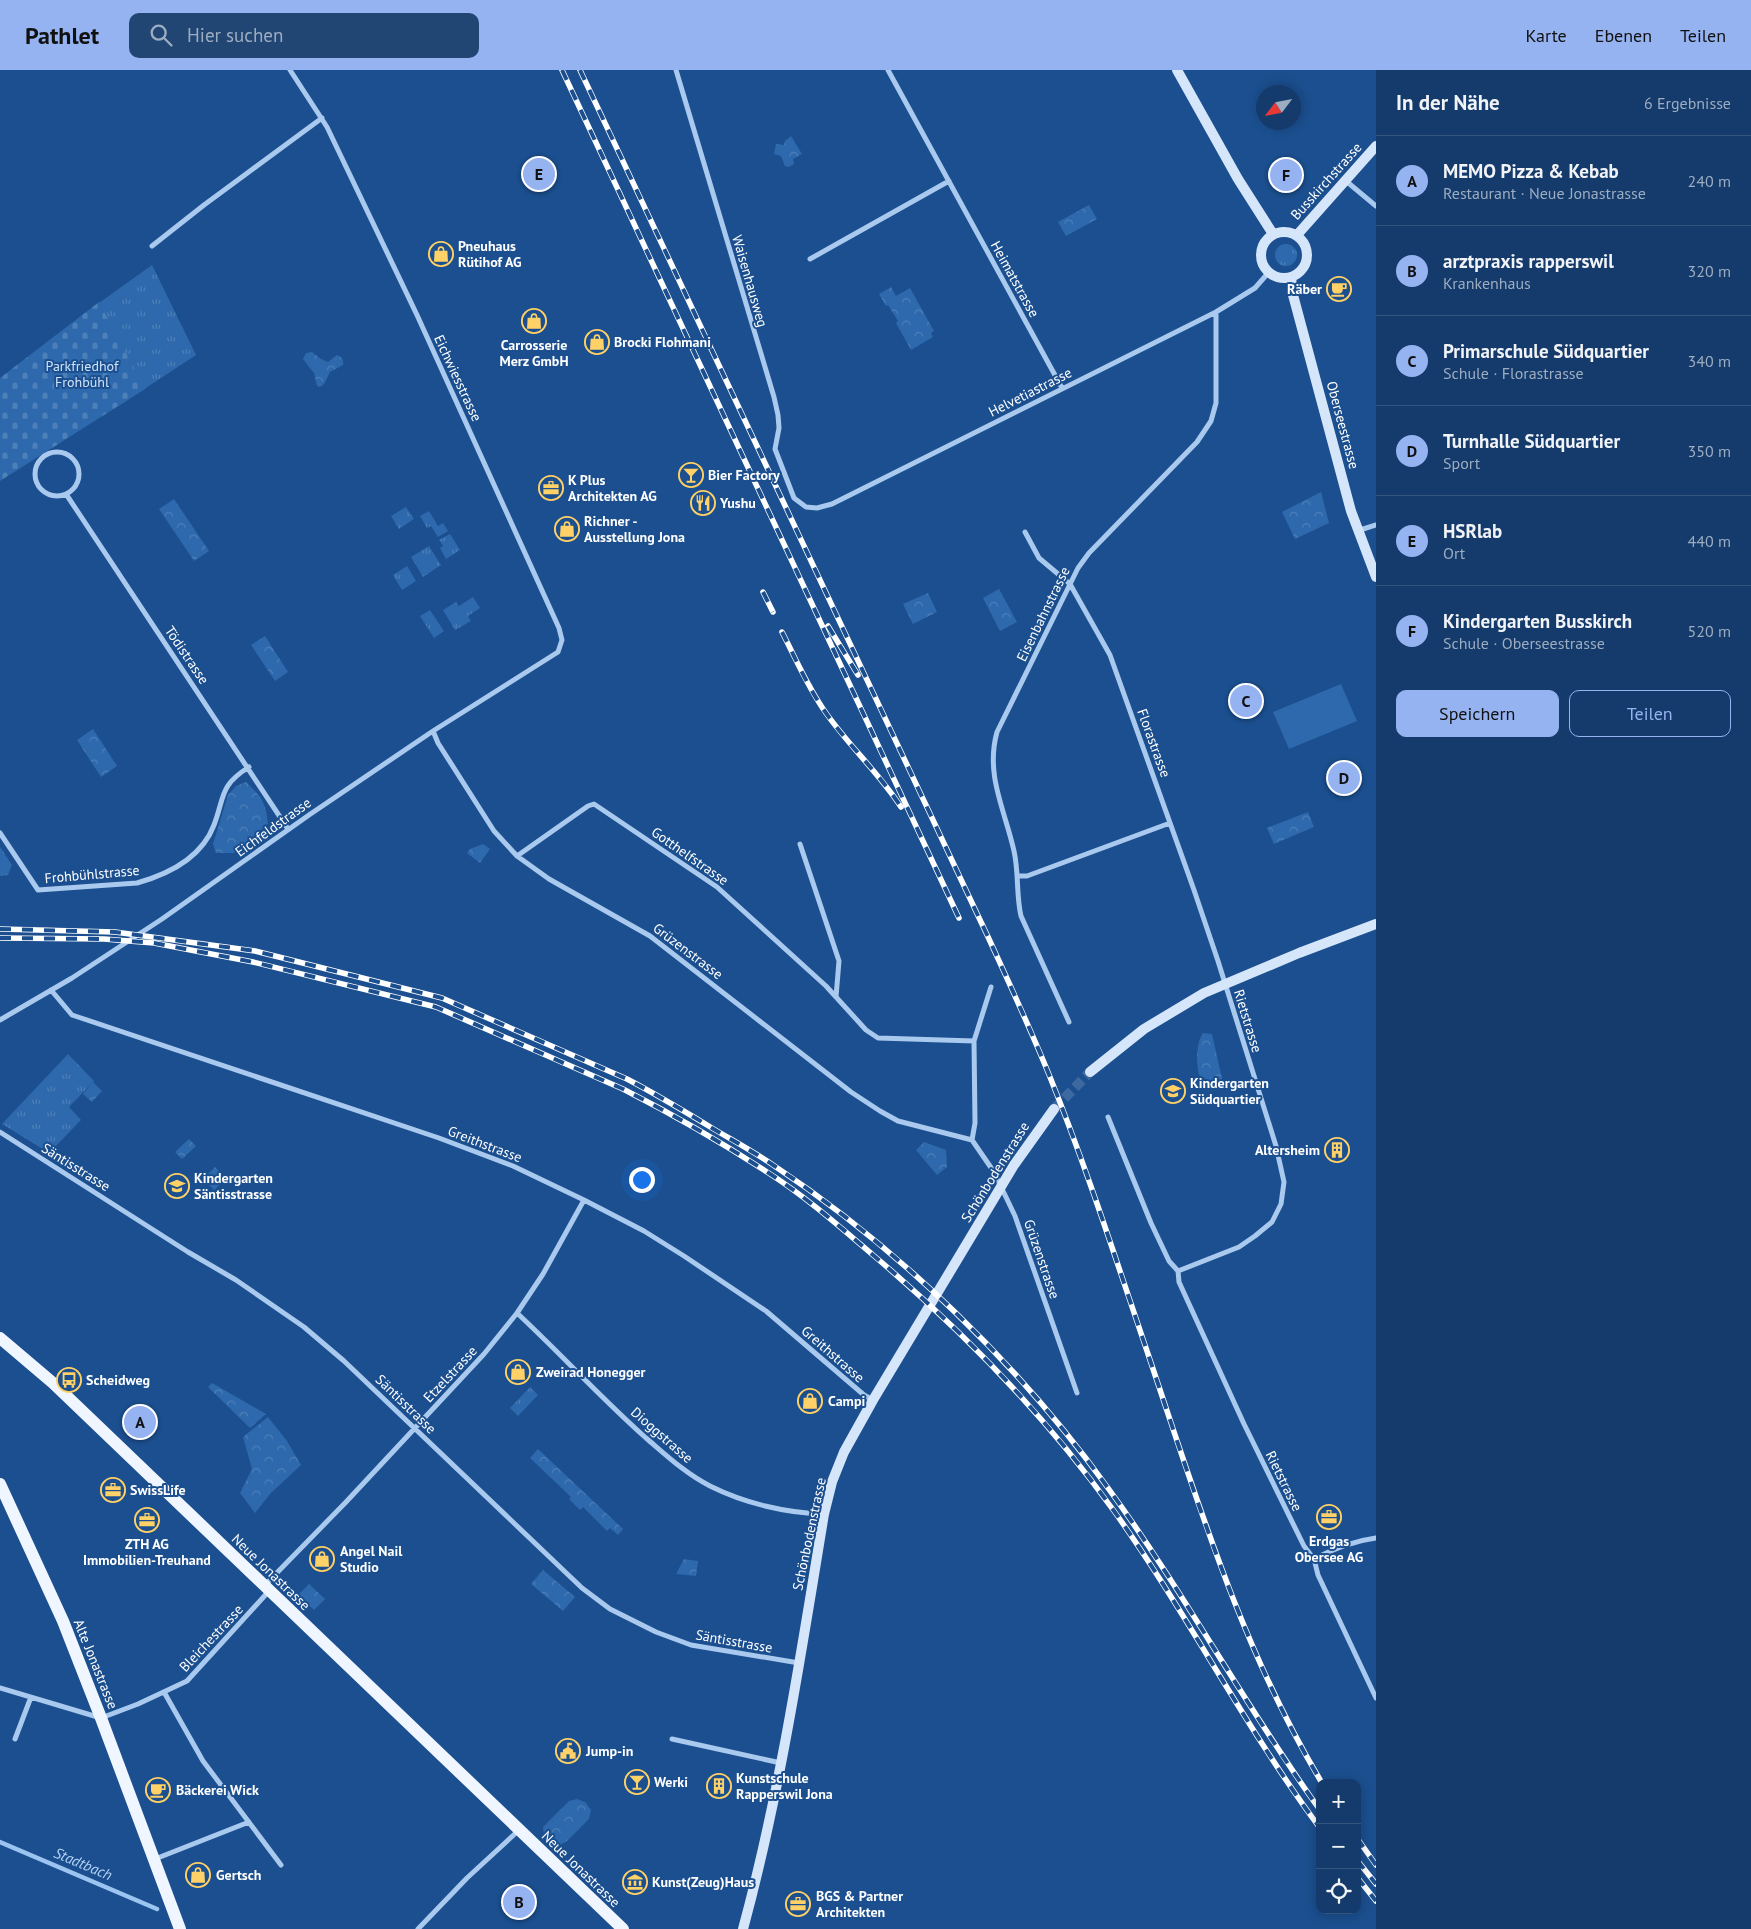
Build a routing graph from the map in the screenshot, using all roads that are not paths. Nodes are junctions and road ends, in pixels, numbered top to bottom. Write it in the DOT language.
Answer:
graph roads {
  1 [pos="290,70"];
  2 [pos="676,70"];
  3 [pos="888,70"];
  4 [pos="1177,70"];
  5 [pos="322,118"];
  6 [pos="1376,146"];
  7 [pos="949,181"];
  8 [pos="1346,181"];
  9 [pos="1376,206"];
  10 [pos="1273,234"];
  11 [pos="1297,235"];
  12 [pos="152,246"];
  13 [pos="810,259"];
  14 [pos="1269,272"];
  15 [pos="1291,277"];
  16 [pos="1216,312"];
  17 [pos="1062,388"];
  18 [pos="66,494"];
  19 [pos="794,498"];
  20 [pos="1376,525"];
  21 [pos="1357,530"];
  22 [pos="1024,532"];
  23 [pos="1376,577"];
  24 [pos="1070,584"];
  25 [pos="558,652"];
  26 [pos="433,732"];
  27 [pos="249,768"];
  28 [pos="1170,823"];
  29 [pos="288,829"];
  30 [pos="0,832"];
  31 [pos="800,844"];
  32 [pos="517,856"];
  33 [pos="1018,876"];
  34 [pos="1376,924"];
  35 [pos="1224,983"];
  36 [pos="991,987"];
  37 [pos="51,990"];
  38 [pos="836,997"];
  39 [pos="0,1020"];
  40 [pos="1069,1022"];
  41 [pos="974,1041"];
  42 [pos="1090,1072"];
  43 [pos="1054,1109"];
  44 [pos="1108,1117"];
  45 [pos="0,1132"];
  46 [pos="972,1140"];
  47 [pos="1001,1186"];
  48 [pos="584,1200"];
  49 [pos="1178,1271"];
  50 [pos="517,1313"];
  51 [pos="0,1338"];
  52 [pos="6,1350"];
  53 [pos="1077,1392"];
  54 [pos="873,1400"];
  55 [pos="415,1428"];
  56 [pos="0,1484"];
  57 [pos="824,1514"];
  58 [pos="1376,1538"];
  59 [pos="1314,1559"];
  60 [pos="267,1589"];
  61 [pos="799,1663"];
  62 [pos="0,1688"];
  63 [pos="164,1692"];
  64 [pos="31,1697"];
  65 [pos="1376,1698"];
  66 [pos="102,1718"];
  67 [pos="15,1739"];
  68 [pos="672,1740"];
  69 [pos="782,1764"];
  70 [pos="249,1822"];
  71 [pos="519,1830"];
  72 [pos="154,1860"];
  73 [pos="281,1865"];
  74 [pos="180,1929"];
  75 [pos="418,1929"];
  76 [pos="623,1929"];
  77 [pos="743,1929"];
  1 -- 5 [label="street, Eichwiesstrasse"];
  2 -- 19 [label="street, Waisenhausweg"];
  3 -- 7 [label="street, Heimatstrasse"];
  4 -- 10 [label="street"];
  5 -- 12 [label="street"];
  5 -- 25 [label="street, Eichwiesstrasse"];
  6 -- 8 [label="street, Busskirchstrasse"];
  7 -- 13 [label="street"];
  7 -- 17 [label="street, Heimatstrasse"];
  8 -- 9 [label="street"];
  8 -- 11 [label="street, Busskirchstrasse"];
  10 -- 11 [label="street"];
  10 -- 14 [label="street"];
  11 -- 15 [label="street"];
  14 -- 15 [label="street"];
  14 -- 16 [label="street, Helvetiastrasse"];
  15 -- 21 [label="street, Oberseestrasse"];
  16 -- 17 [label="street, Helvetiastrasse"];
  16 -- 24 [label="street, Eisenbahnstrasse"];
  17 -- 19 [label="street, Helvetiastrasse"];
  18 -- 18 [label="street"];
  18 -- 27 [label="street, Tödistrasse"];
  20 -- 21 [label="street"];
  21 -- 23 [label="street, Oberseestrasse"];
  22 -- 24 [label="street, Florastrasse"];
  24 -- 28 [label="street, Florastrasse"];
  24 -- 33 [label="street, Eisenbahnstrasse"];
  25 -- 26 [label="street, Eichfeldstrasse"];
  26 -- 29 [label="street, Eichfeldstrasse"];
  26 -- 32 [label="street, Grüzenstrasse"];
  27 -- 29 [label="street, Tödistrasse"];
  27 -- 30 [label="street, Frohbühlstrasse"];
  28 -- 33 [label="street"];
  28 -- 35 [label="street, Florastrasse"];
  29 -- 37 [label="street, Eichfeldstrasse"];
  31 -- 38 [label="street"];
  32 -- 38 [label="street, Gotthelfstrasse"];
  32 -- 46 [label="street, Grüzenstrasse"];
  33 -- 40 [label="street, Eisenbahnstrasse"];
  34 -- 35 [label="street"];
  35 -- 42 [label="street"];
  35 -- 49 [label="street, Rietstrasse"];
  36 -- 41 [label="street"];
  37 -- 39 [label="street, Eichfeldstrasse"];
  37 -- 48 [label="street, Greithstrasse"];
  38 -- 41 [label="street, Gotthelfstrasse"];
  41 -- 46 [label="street"];
  43 -- 47 [label="street, Schönbodenstrasse"];
  44 -- 49 [label="street, Rietstrasse"];
  45 -- 55 [label="street, Säntisstrasse"];
  46 -- 47 [label="street, Grüzenstrasse"];
  47 -- 53 [label="street, Grüzenstrasse"];
  47 -- 54 [label="street, Schönbodenstrasse"];
  48 -- 50 [label="street, Etzelstrasse"];
  48 -- 54 [label="street, Greithstrasse"];
  49 -- 59 [label="street, Rietstrasse"];
  50 -- 55 [label="street, Etzelstrasse"];
  50 -- 57 [label="street, Dioggstrasse"];
  51 -- 52 [label="main road, Neue Jonastrasse"];
  52 -- 60 [label="main road, Neue Jonastrasse"];
  54 -- 57 [label="street, Schönbodenstrasse"];
  55 -- 60 [label="street, Etzelstrasse"];
  55 -- 61 [label="street, Säntisstrasse"];
  56 -- 66 [label="main road, Alte Jonastrasse"];
  57 -- 61 [label="street, Schönbodenstrasse"];
  58 -- 59 [label="street"];
  59 -- 65 [label="street, Rietstrasse"];
  60 -- 63 [label="street, Bleichestrasse"];
  60 -- 71 [label="main road, Neue Jonastrasse"];
  61 -- 69 [label="street, Schönbodenstrasse"];
  62 -- 64 [label="street"];
  63 -- 66 [label="street, Bleichestrasse"];
  63 -- 70 [label="street"];
  64 -- 66 [label="street"];
  64 -- 67 [label="street"];
  66 -- 72 [label="main road, Alte Jonastrasse"];
  68 -- 69 [label="street"];
  69 -- 77 [label="street, Schönbodenstrasse"];
  70 -- 72 [label="street"];
  70 -- 73 [label="street"];
  71 -- 75 [label="street"];
  71 -- 76 [label="main road, Neue Jonastrasse"];
  72 -- 74 [label="main road, Alte Jonastrasse"];
}
